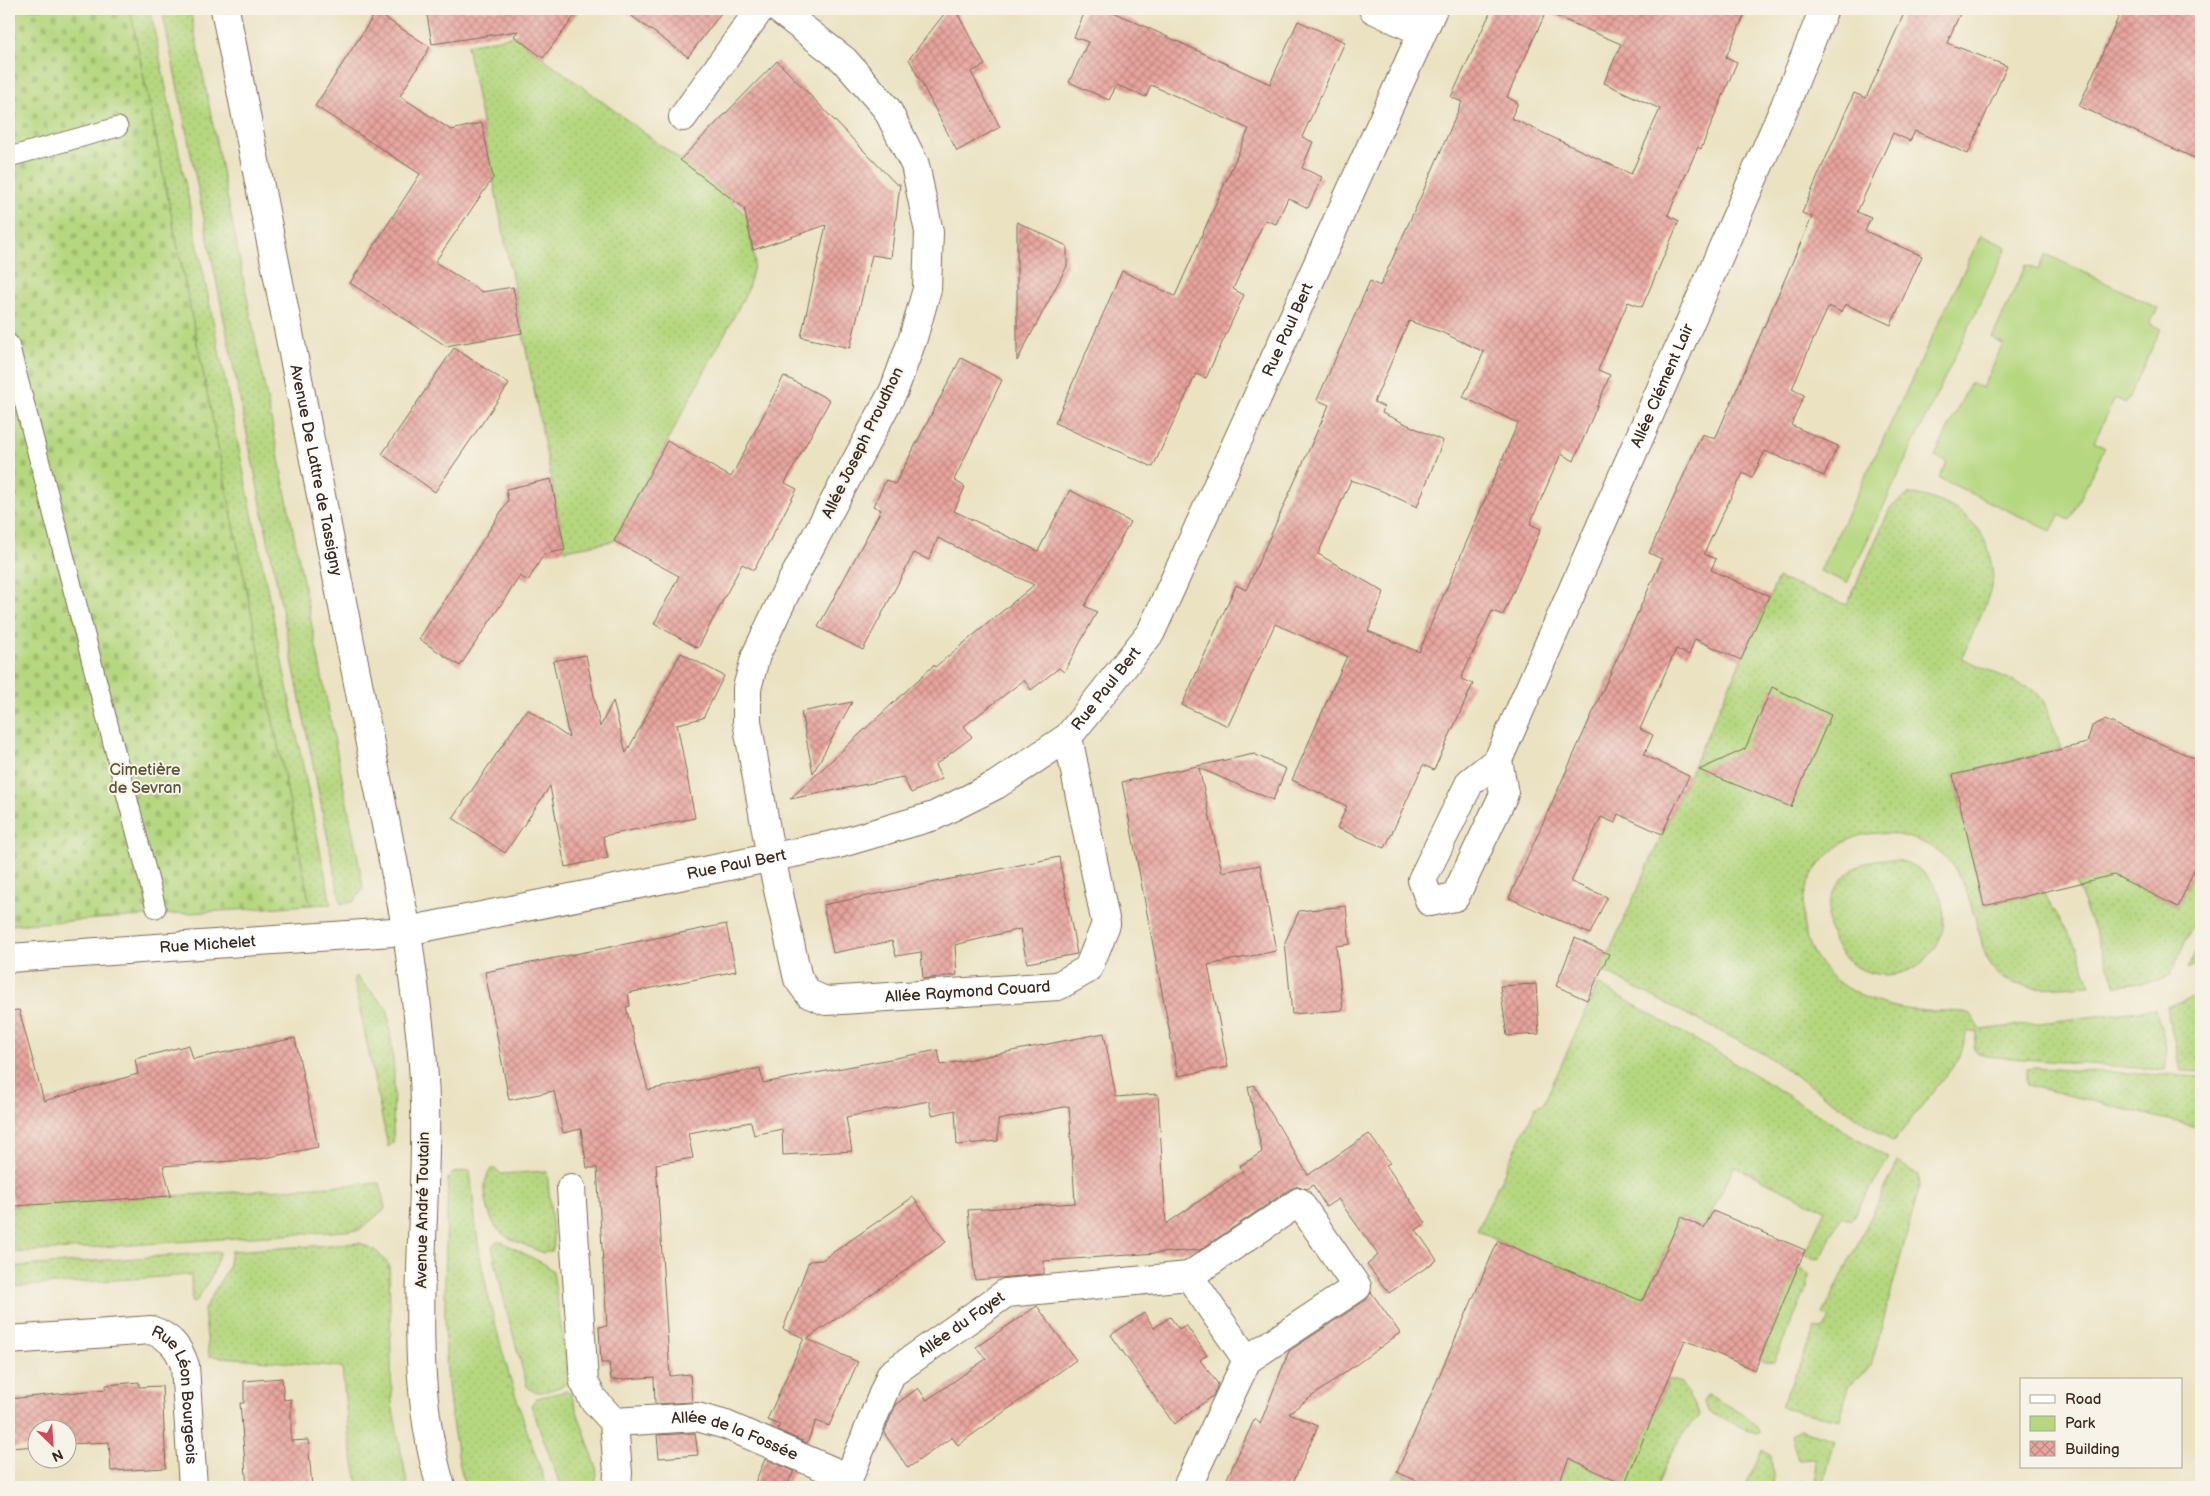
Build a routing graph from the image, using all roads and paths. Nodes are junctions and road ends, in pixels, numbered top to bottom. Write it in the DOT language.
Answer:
graph roads {
  1 [pos="225,9"];
  2 [pos="760,9"];
  3 [pos="778,9"];
  4 [pos="1373,9"];
  5 [pos="1824,9"];
  6 [pos="1427,20"];
  7 [pos="682,117"];
  8 [pos="118,127"];
  9 [pos="9,156"];
  10 [pos="9,344"];
  11 [pos="1068,737"];
  12 [pos="1498,760"];
  13 [pos="771,858"];
  14 [pos="156,908"];
  15 [pos="407,931"];
  16 [pos="9,958"];
  17 [pos="570,1188"];
  18 [pos="1189,1276"];
  19 [pos="9,1340"];
  20 [pos="1248,1360"];
  21 [pos="614,1422"];
  22 [pos="847,1482"];
  23 [pos="193,1487"];
  24 [pos="441,1487"];
  25 [pos="617,1487"];
  26 [pos="1187,1487"];
  1 -- 15 [label="street, Avenue De Lattre de Tassigny"];
  2 -- 7 [label="street"];
  3 -- 13 [label="street, Allée Joseph Proudhon"];
  4 -- 6 [label="street"];
  5 -- 12 [label="street, Allée Clément Lair"];
  6 -- 11 [label="street, Rue Paul Bert"];
  8 -- 9 [label="lane"];
  10 -- 14 [label="lane"];
  11 -- 13 [label="street, Rue Paul Bert"];
  11 -- 13 [label="street, Allée Raymond Couard"];
  13 -- 15 [label="street, Rue Paul Bert"];
  15 -- 16 [label="street, Rue Michelet"];
  15 -- 24 [label="street, Avenue André Toutain"];
  17 -- 21 [label="street"];
  18 -- 20 [label="street"];
  18 -- 20 [label="street, Allée du Fayet"];
  18 -- 22 [label="street, Allée du Fayet"];
  19 -- 23 [label="street, Rue Léon Bourgeois"];
  20 -- 26 [label="street"];
  21 -- 22 [label="street, Allée de la Fossée"];
  21 -- 25 [label="street"];
}
